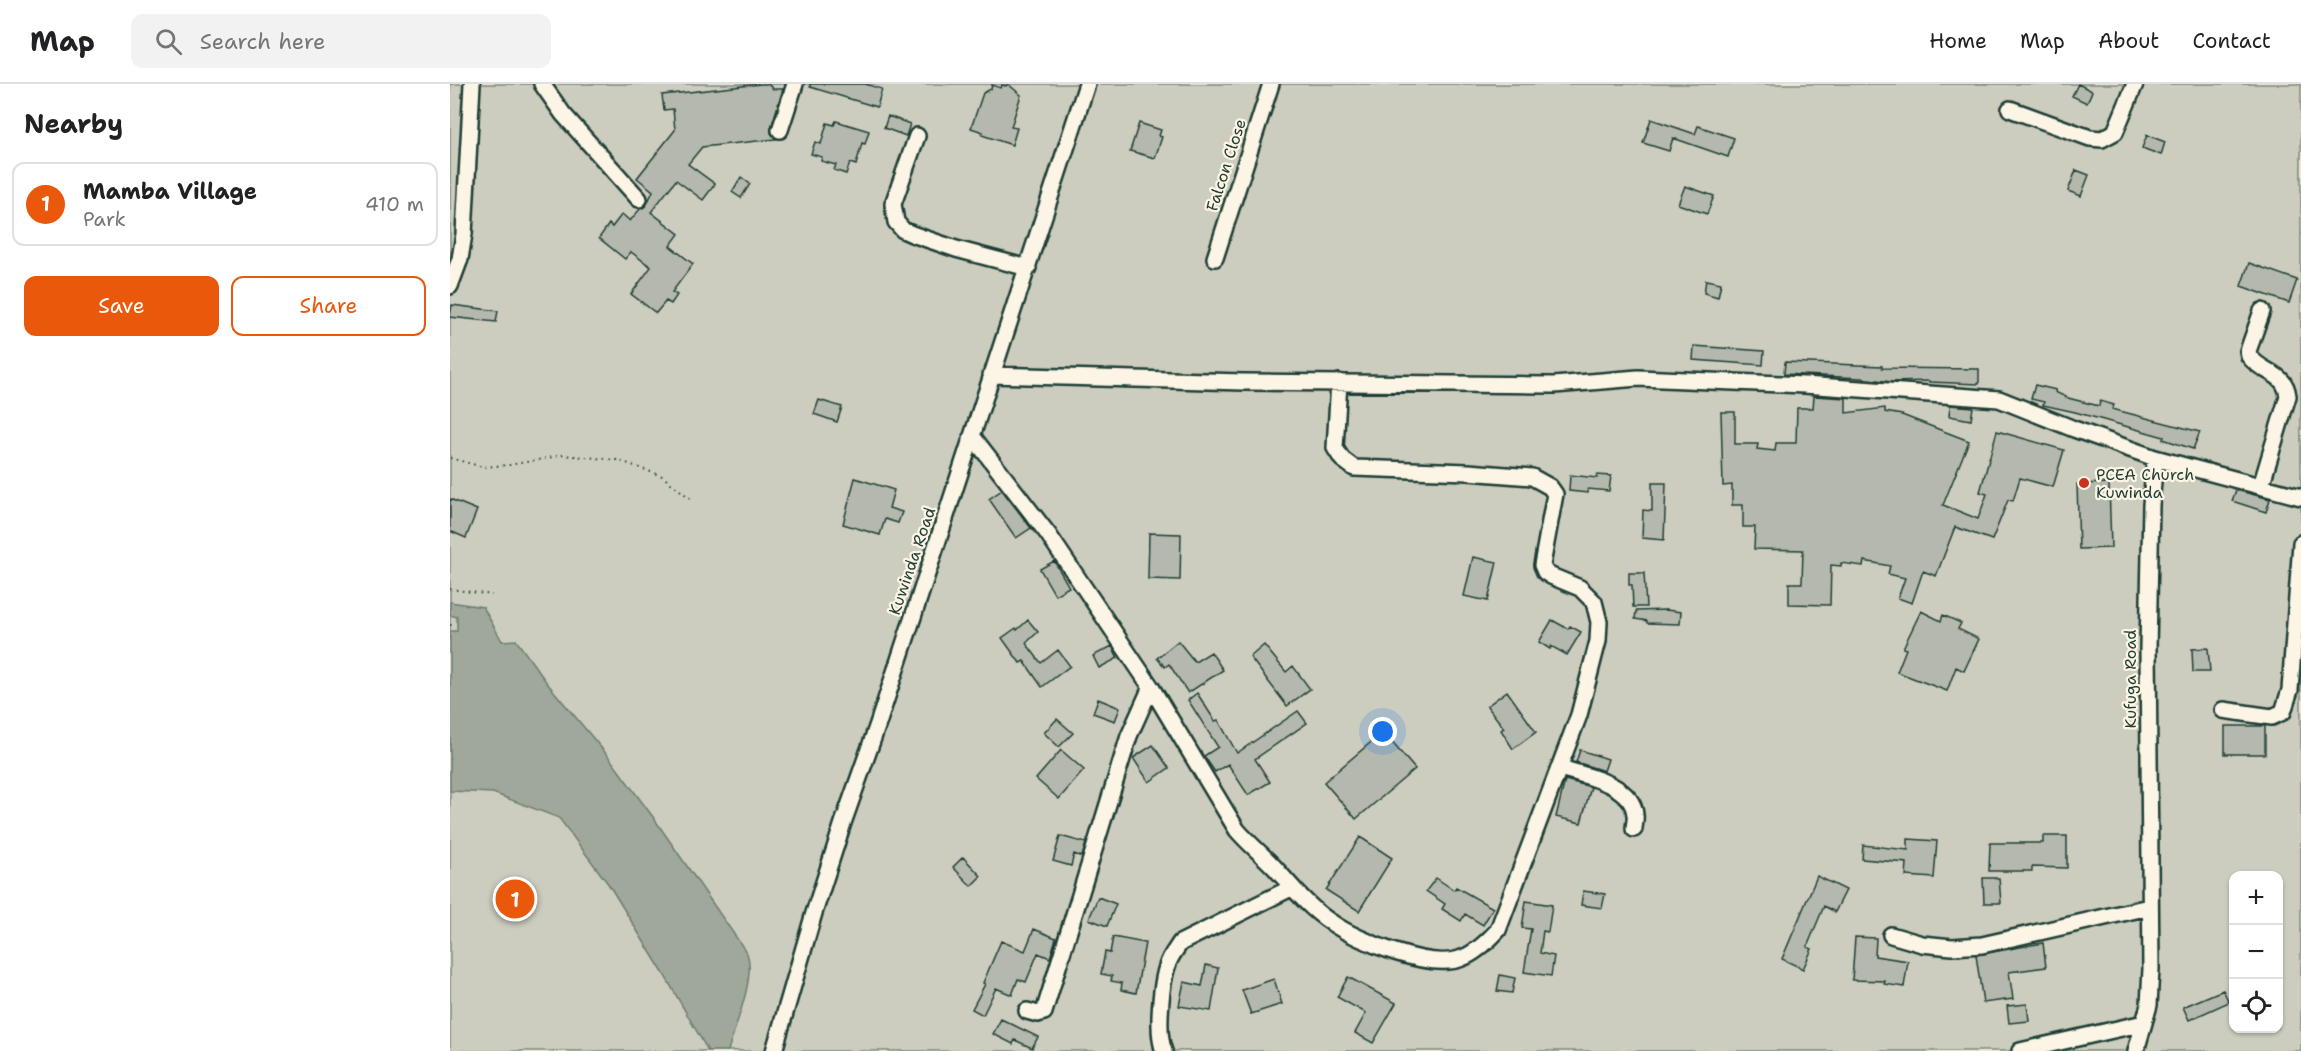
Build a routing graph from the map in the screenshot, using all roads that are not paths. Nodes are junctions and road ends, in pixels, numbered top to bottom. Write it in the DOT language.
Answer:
graph roads {
  1 [pos="472,84"];
  2 [pos="542,84"];
  3 [pos="795,84"];
  4 [pos="1087,84"];
  5 [pos="1270,84"];
  6 [pos="2135,84"];
  7 [pos="2010,109"];
  8 [pos="780,130"];
  9 [pos="917,136"];
  10 [pos="639,199"];
  11 [pos="1215,258"];
  12 [pos="1028,268"];
  13 [pos="450,285"];
  14 [pos="2262,311"];
  15 [pos="991,375"];
  16 [pos="1339,382"];
  17 [pos="973,437"];
  18 [pos="2155,458"];
  19 [pos="2260,486"];
  20 [pos="2301,497"];
  21 [pos="2301,543"];
  22 [pos="1151,687"];
  23 [pos="2223,710"];
  24 [pos="1560,768"];
  25 [pos="1634,829"];
  26 [pos="1291,888"];
  27 [pos="2149,907"];
  28 [pos="1891,935"];
  29 [pos="1028,1011"];
  30 [pos="2144,1023"];
  31 [pos="774,1051"];
  32 [pos="1164,1051"];
  33 [pos="2020,1051"];
  34 [pos="2136,1051"];
  1 -- 13 [label="street"];
  2 -- 10 [label="street"];
  3 -- 8 [label="street"];
  4 -- 12 [label="street, Kuwinda Road"];
  5 -- 11 [label="street, Falcon Close"];
  6 -- 7 [label="street"];
  9 -- 12 [label="street"];
  12 -- 15 [label="street, Kuwinda Road"];
  14 -- 19 [label="street"];
  15 -- 16 [label="street"];
  15 -- 17 [label="street, Kuwinda Road"];
  16 -- 18 [label="street"];
  16 -- 24 [label="street"];
  17 -- 22 [label="street"];
  17 -- 31 [label="street, Kuwinda Road"];
  18 -- 19 [label="street"];
  18 -- 27 [label="street, Kufuga Road"];
  19 -- 20 [label="street"];
  21 -- 23 [label="street"];
  22 -- 26 [label="street"];
  22 -- 29 [label="street"];
  24 -- 25 [label="street"];
  24 -- 26 [label="street"];
  26 -- 32 [label="street"];
  27 -- 28 [label="street"];
  27 -- 30 [label="street, Kufuga Road"];
  30 -- 33 [label="street"];
  30 -- 34 [label="street, Kufuga Road"];
}
